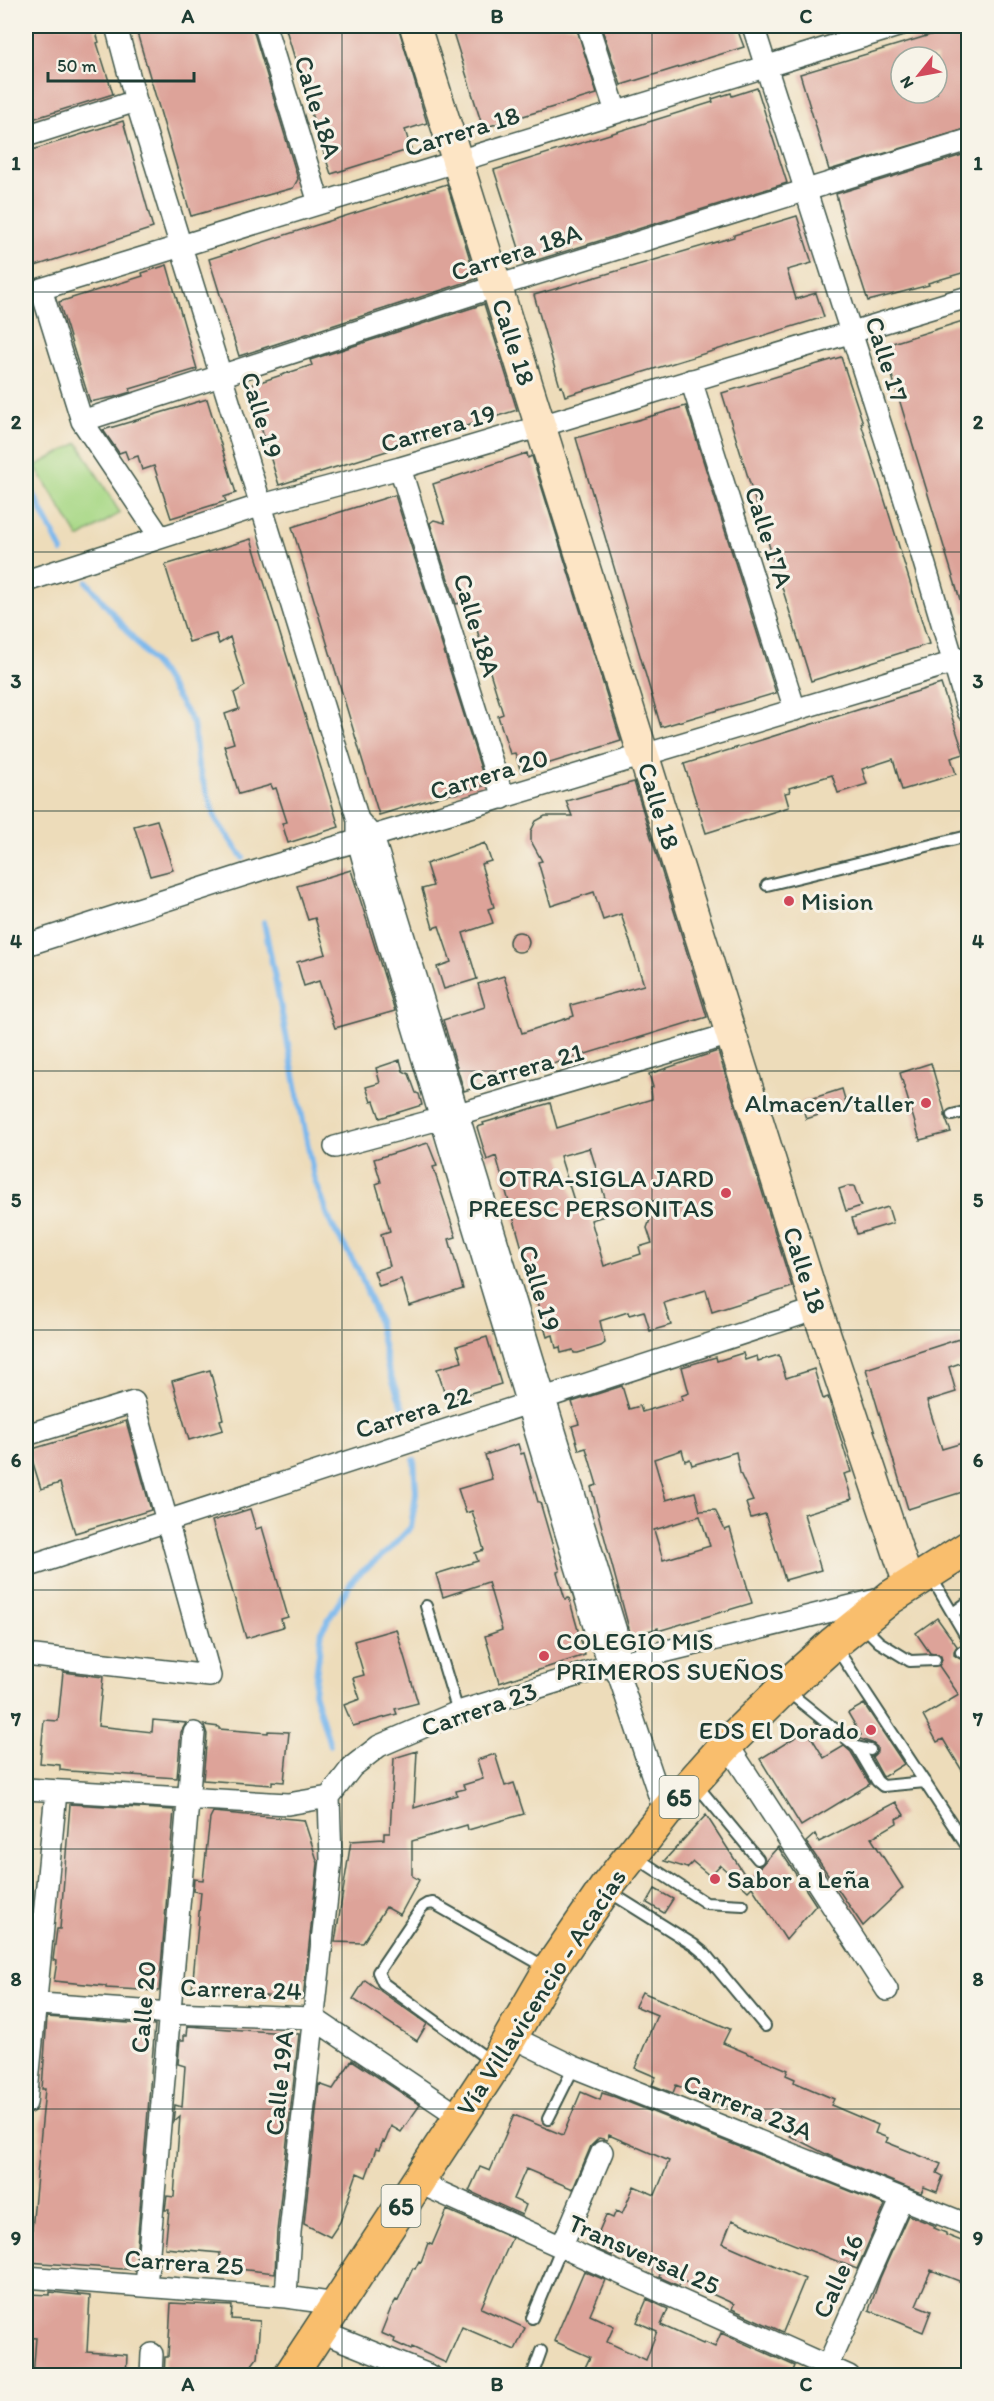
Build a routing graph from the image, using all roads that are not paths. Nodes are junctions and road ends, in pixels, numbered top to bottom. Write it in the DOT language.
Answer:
graph roads {
  1 [pos="116,26"];
  2 [pos="265,26"];
  3 [pos="415,26"];
  4 [pos="588,26"];
  5 [pos="753,26"];
  6 [pos="898,26"];
  7 [pos="765,66"];
  8 [pos="136,101"];
  9 [pos="616,112"];
  10 [pos="26,136"];
  11 [pos="969,140"];
  12 [pos="457,161"];
  13 [pos="804,189"];
  14 [pos="318,203"];
  15 [pos="182,245"];
  16 [pos="496,286"];
  17 [pos="969,297"];
  18 [pos="850,332"];
  19 [pos="221,375"];
  20 [pos="691,380"];
  21 [pos="82,421"];
  22 [pos="541,426"];
  23 [pos="400,468"];
  24 [pos="262,505"];
  25 [pos="160,537"];
  26 [pos="26,581"];
  27 [pos="962,660"];
  28 [pos="795,710"];
  29 [pos="969,711"];
  30 [pos="643,755"];
  31 [pos="502,798"];
  32 [pos="363,833"];
  33 [pos="969,836"];
  34 [pos="767,885"];
  35 [pos="26,945"];
  36 [pos="731,1034"];
  37 [pos="969,1111"];
  38 [pos="952,1115"];
  39 [pos="450,1117"];
  40 [pos="335,1147"];
  41 [pos="817,1309"];
  42 [pos="536,1400"];
  43 [pos="26,1435"];
  44 [pos="167,1521"];
  45 [pos="969,1548"];
  46 [pos="26,1567"];
  47 [pos="909,1585"];
  48 [pos="969,1602"];
  49 [pos="426,1606"];
  50 [pos="953,1612"];
  51 [pos="858,1622"];
  52 [pos="969,1640"];
  53 [pos="834,1643"];
  54 [pos="26,1654"];
  55 [pos="935,1660"];
  56 [pos="616,1668"];
  57 [pos="784,1688"];
  58 [pos="458,1712"];
  59 [pos="194,1733"];
  60 [pos="727,1744"];
  61 [pos="857,1747"];
  62 [pos="870,1750"];
  63 [pos="693,1780"];
  64 [pos="925,1782"];
  65 [pos="26,1789"];
  66 [pos="56,1792"];
  67 [pos="329,1797"];
  68 [pos="189,1798"];
  69 [pos="665,1814"];
  70 [pos="969,1848"];
  71 [pos="631,1854"];
  72 [pos="758,1858"];
  73 [pos="605,1889"];
  74 [pos="743,1905"];
  75 [pos="550,1970"];
  76 [pos="887,1990"];
  77 [pos="30,2004"];
  78 [pos="170,2013"];
  79 [pos="313,2018"];
  80 [pos="765,2026"];
  81 [pos="510,2036"];
  82 [pos="495,2064"];
  83 [pos="574,2067"];
  84 [pos="26,2103"];
  85 [pos="460,2117"];
  86 [pos="548,2119"];
  87 [pos="602,2152"];
  88 [pos="417,2182"];
  89 [pos="902,2198"];
  90 [pos="969,2225"];
  91 [pos="562,2246"];
  92 [pos="26,2277"];
  93 [pos="146,2286"];
  94 [pos="286,2297"];
  95 [pos="337,2304"];
  96 [pos="532,2318"];
  97 [pos="319,2331"];
  98 [pos="541,2351"];
  99 [pos="152,2354"];
  100 [pos="826,2371"];
  101 [pos="151,2376"];
  102 [pos="290,2376"];
  103 [pos="431,2376"];
  104 [pos="532,2376"];
  105 [pos="849,2376"];
  1 -- 8 [label="street, Calle 19"];
  2 -- 14 [label="street, Calle 18A"];
  3 -- 12 [label="street, Calle 18"];
  4 -- 9 [label="street"];
  5 -- 7 [label="street, Calle 17"];
  6 -- 7 [label="street, Carrera 18"];
  7 -- 9 [label="street, Carrera 18"];
  7 -- 13 [label="street, Calle 17"];
  8 -- 10 [label="street"];
  8 -- 15 [label="street, Calle 19"];
  9 -- 12 [label="street, Carrera 18"];
  11 -- 13 [label="street, Carrera 18A"];
  12 -- 14 [label="street, Carrera 18"];
  12 -- 16 [label="street, Calle 18"];
  13 -- 16 [label="street, Carrera 18A"];
  13 -- 18 [label="street, Calle 17"];
  14 -- 15 [label="street, Carrera 18"];
  15 -- 19 [label="street, Calle 19"];
  15 -- 21 [label="street, Carrera 18"];
  16 -- 19 [label="street, Carrera 18A"];
  16 -- 22 [label="street, Calle 18"];
  17 -- 18 [label="street, Carrera 19"];
  18 -- 20 [label="street, Carrera 19"];
  18 -- 27 [label="street, Calle 17"];
  19 -- 21 [label="street, Carrera 18A"];
  19 -- 24 [label="street, Calle 19"];
  20 -- 22 [label="street, Carrera 19"];
  20 -- 28 [label="street, Calle 17A"];
  21 -- 25 [label="street"];
  22 -- 23 [label="street, Carrera 19"];
  22 -- 30 [label="street, Calle 18"];
  23 -- 24 [label="street, Carrera 19"];
  23 -- 31 [label="street, Calle 18A"];
  24 -- 25 [label="street, Carrera 19"];
  24 -- 32 [label="street, Calle 19"];
  25 -- 26 [label="street, Carrera 19"];
  27 -- 28 [label="street, Carrera 20"];
  27 -- 29 [label="street, Calle 17"];
  28 -- 30 [label="street, Carrera 20"];
  30 -- 31 [label="street, Carrera 20"];
  30 -- 36 [label="street, Calle 18"];
  31 -- 32 [label="street, Carrera 20"];
  32 -- 35 [label="street, Carrera 20"];
  32 -- 39 [label="street, Calle 19"];
  33 -- 34 [label="lane"];
  36 -- 39 [label="street, Carrera 21"];
  36 -- 41 [label="street, Calle 18"];
  37 -- 38 [label="lane"];
  39 -- 40 [label="street, Carrera 21"];
  39 -- 42 [label="street, Calle 19"];
  41 -- 42 [label="street, Carrera 22"];
  41 -- 47 [label="street, Calle 18"];
  42 -- 44 [label="street, Carrera 22"];
  42 -- 56 [label="street, Calle 19"];
  43 -- 44 [label="street"];
  44 -- 46 [label="street, Carrera 22"];
  44 -- 54 [label="street"];
  45 -- 47 [label="main road, Carrera 23 / 65"];
  47 -- 50 [label="lane"];
  47 -- 51 [label="main road, Vía Villavicencio - Acacías / 65"];
  47 -- 56 [label="street, Carrera 23"];
  48 -- 50 [label="lane"];
  49 -- 58 [label="lane"];
  50 -- 52 [label="lane"];
  51 -- 53 [label="main road, Vía Villavicencio - Acacías / 65"];
  51 -- 55 [label="lane"];
  53 -- 57 [label="main road, Vía Villavicencio - Acacías / 65"];
  53 -- 64 [label="lane"];
  56 -- 58 [label="street, Carrera 23"];
  56 -- 69 [label="street, Calle 19"];
  57 -- 60 [label="main road, Vía Villavicencio - Acacías / 65"];
  57 -- 61 [label="lane"];
  58 -- 67 [label="street, Carrera 23"];
  59 -- 68 [label="street, Calle 20"];
  60 -- 63 [label="main road, Vía Villavicencio - Acacías / 65"];
  60 -- 76 [label="street"];
  61 -- 62 [label="lane"];
  61 -- 64 [label="lane"];
  63 -- 69 [label="main road, Vía Villavicencio - Acacías / 65"];
  63 -- 72 [label="lane"];
  64 -- 70 [label="lane"];
  65 -- 66 [label="street"];
  66 -- 68 [label="street"];
  66 -- 77 [label="street"];
  67 -- 68 [label="street"];
  67 -- 79 [label="street, Calle 19A"];
  68 -- 78 [label="street, Calle 20"];
  69 -- 71 [label="main road, Vía Villavicencio - Acacías / 65"];
  71 -- 73 [label="main road, Vía Villavicencio - Acacías / 65"];
  71 -- 74 [label="lane"];
  73 -- 75 [label="main road, Vía Villavicencio - Acacías / 65"];
  73 -- 80 [label="lane"];
  75 -- 81 [label="main road, Vía Villavicencio - Acacías / 65"];
  75 -- 82 [label="lane"];
  77 -- 78 [label="street, Carrera 24"];
  77 -- 84 [label="street"];
  78 -- 79 [label="street, Carrera 24"];
  78 -- 93 [label="street, Calle 20"];
  79 -- 85 [label="street, Carrera 24"];
  79 -- 94 [label="street, Calle 19A"];
  81 -- 82 [label="main road, Vía Villavicencio - Acacías / 65"];
  81 -- 83 [label="street, Carrera 23A"];
  82 -- 85 [label="main road, Vía Villavicencio - Acacías / 65"];
  83 -- 86 [label="lane"];
  83 -- 89 [label="street, Carrera 23A"];
  85 -- 88 [label="main road, Vía Villavicencio - Acacías / 65"];
  87 -- 91 [label="street"];
  88 -- 91 [label="street, Transversal 25"];
  88 -- 95 [label="main road, Vía Villavicencio - Acacías / 65"];
  89 -- 90 [label="street, Carrera 23A"];
  89 -- 100 [label="street, Calle 16"];
  91 -- 96 [label="lane"];
  91 -- 100 [label="street, Transversal 25"];
  92 -- 93 [label="street, Carrera 25"];
  93 -- 94 [label="street, Carrera 25"];
  94 -- 95 [label="street, Carrera 25"];
  95 -- 97 [label="main road, Vía Villavicencio - Acacías / 65"];
  97 -- 102 [label="main road, Vía Villavicencio - Acacías / 65"];
  97 -- 103 [label="street"];
  98 -- 104 [label="lane"];
  99 -- 101 [label="street"];
  100 -- 105 [label="street, Transversal 25"];
}
